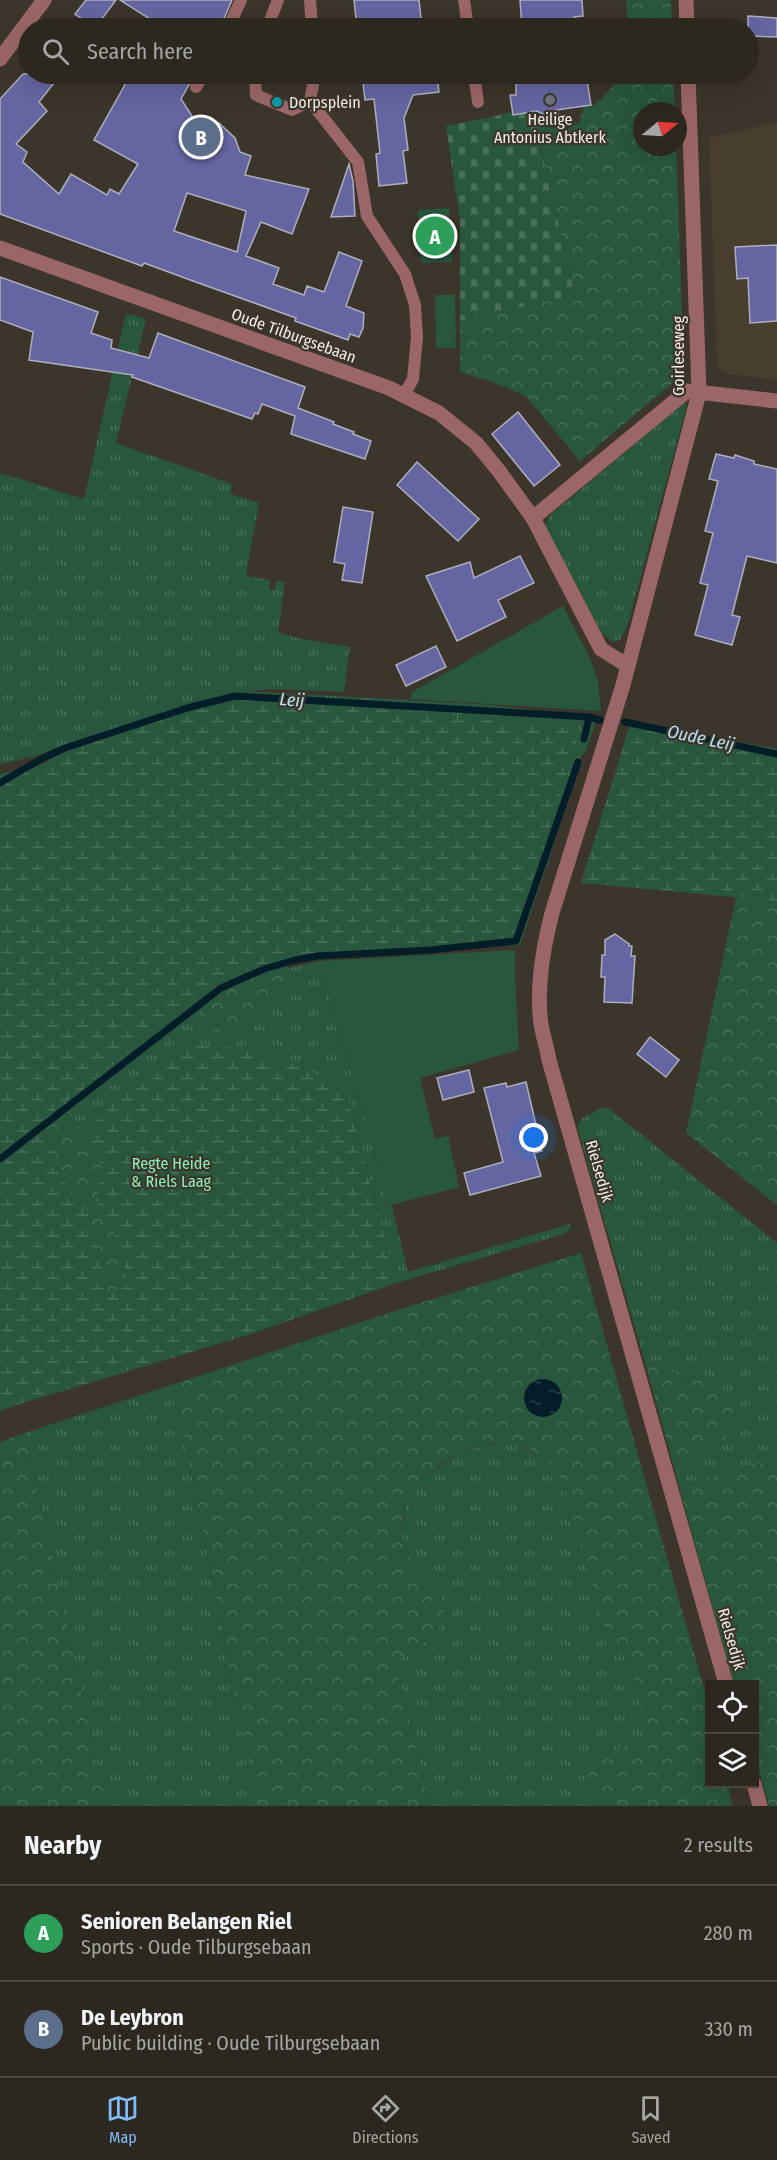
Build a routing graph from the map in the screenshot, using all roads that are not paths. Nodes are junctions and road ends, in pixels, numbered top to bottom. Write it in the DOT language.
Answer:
graph roads {
  1 [pos="44,0"];
  2 [pos="241,0"];
  3 [pos="278,0"];
  4 [pos="310,0"];
  5 [pos="464,0"];
  6 [pos="686,0"];
  7 [pos="31,18"];
  8 [pos="233,18"];
  9 [pos="271,18"];
  10 [pos="311,18"];
  11 [pos="467,18"];
  12 [pos="687,18"];
  13 [pos="18,35"];
  14 [pos="0,59"];
  15 [pos="198,84"];
  16 [pos="255,84"];
  17 [pos="313,84"];
  18 [pos="475,84"];
  19 [pos="688,84"];
  20 [pos="196,87"];
  21 [pos="310,101"];
  22 [pos="478,102"];
  23 [pos="0,248"];
  24 [pos="699,393"];
  25 [pos="404,395"];
  26 [pos="777,401"];
  27 [pos="533,518"];
  28 [pos="628,666"];
  29 [pos="725,1680"];
  30 [pos="755,1788"];
  31 [pos="760,1806"];
  1 -- 7 [label="street"];
  2 -- 8 [label="lane"];
  3 -- 9 [label="lane"];
  4 -- 10 [label="lane"];
  5 -- 11 [label="lane"];
  6 -- 12 [label="street"];
  13 -- 14 [label="street"];
  15 -- 20 [label="lane"];
  16 -- 21 [label="lane"];
  17 -- 21 [label="lane"];
  18 -- 22 [label="lane"];
  19 -- 24 [label="street, Goirleseweg"];
  21 -- 25 [label="lane"];
  23 -- 25 [label="street, Oude Tilburgsebaan"];
  24 -- 26 [label="street"];
  24 -- 27 [label="street"];
  24 -- 28 [label="street, Goirleseweg"];
  25 -- 27 [label="street, Oude Tilburgsebaan"];
  27 -- 28 [label="street, Oude Tilburgsebaan"];
  28 -- 29 [label="street, Rielsedijk"];
  30 -- 31 [label="street"];
}
